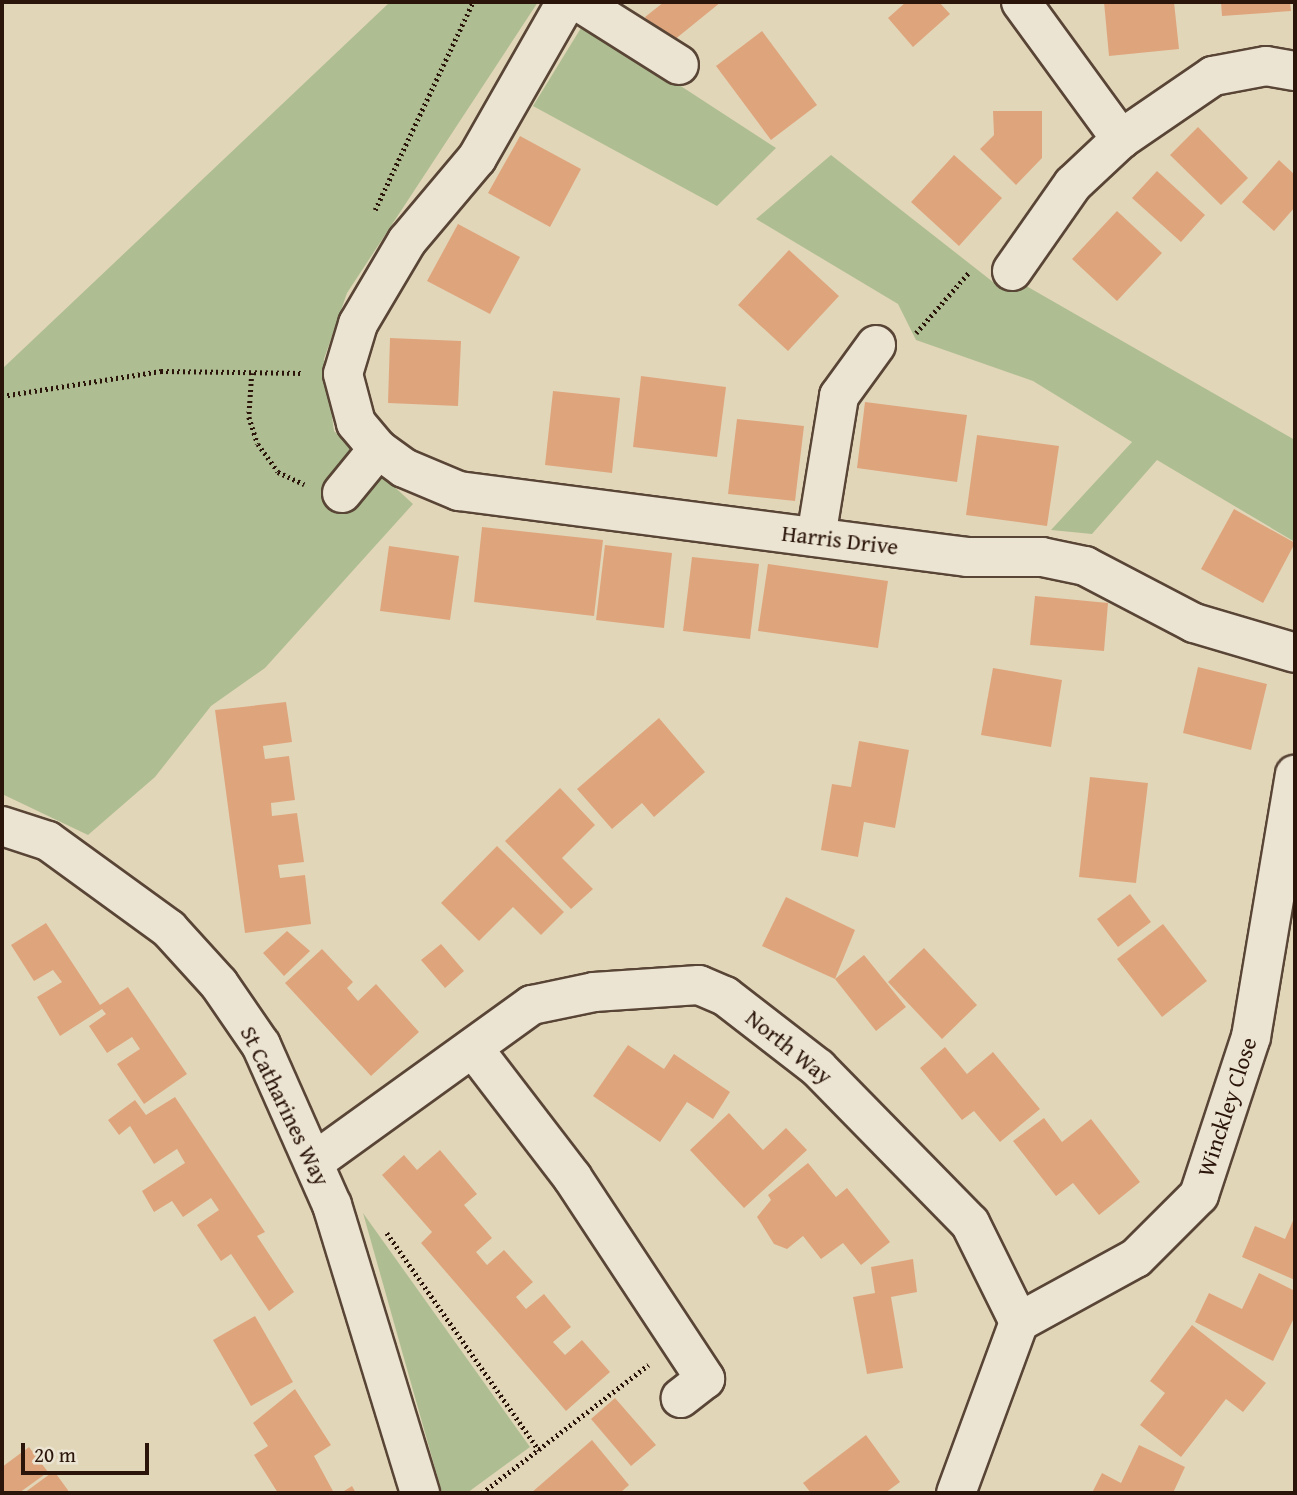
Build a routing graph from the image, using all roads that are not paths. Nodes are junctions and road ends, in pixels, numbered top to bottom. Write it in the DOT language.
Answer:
graph roads {
  1 [pos="566,2"];
  2 [pos="579,2"];
  3 [pos="1021,2"];
  4 [pos="679,65"];
  5 [pos="1295,71"];
  6 [pos="1121,139"];
  7 [pos="996,265"];
  8 [pos="893,342"];
  9 [pos="378,449"];
  10 [pos="342,493"];
  11 [pos="816,537"];
  12 [pos="1295,653"];
  13 [pos="1293,788"];
  14 [pos="2,826"];
  15 [pos="473,1048"];
  16 [pos="314,1162"];
  17 [pos="1019,1322"];
  18 [pos="681,1398"];
  19 [pos="420,1493"];
  20 [pos="956,1493"];
  1 -- 9 [label="street, Harris Drive"];
  2 -- 4 [label="street"];
  3 -- 6 [label="street"];
  5 -- 6 [label="street"];
  6 -- 7 [label="street"];
  8 -- 11 [label="street"];
  9 -- 10 [label="street"];
  9 -- 11 [label="street, Harris Drive"];
  11 -- 12 [label="street, Harris Drive"];
  13 -- 17 [label="street, Winckley Close"];
  14 -- 16 [label="street, St Catharines Way"];
  15 -- 16 [label="street, North Way"];
  15 -- 17 [label="street, North Way"];
  15 -- 18 [label="street"];
  16 -- 19 [label="street, St Catharines Way"];
  17 -- 20 [label="street"];
}
